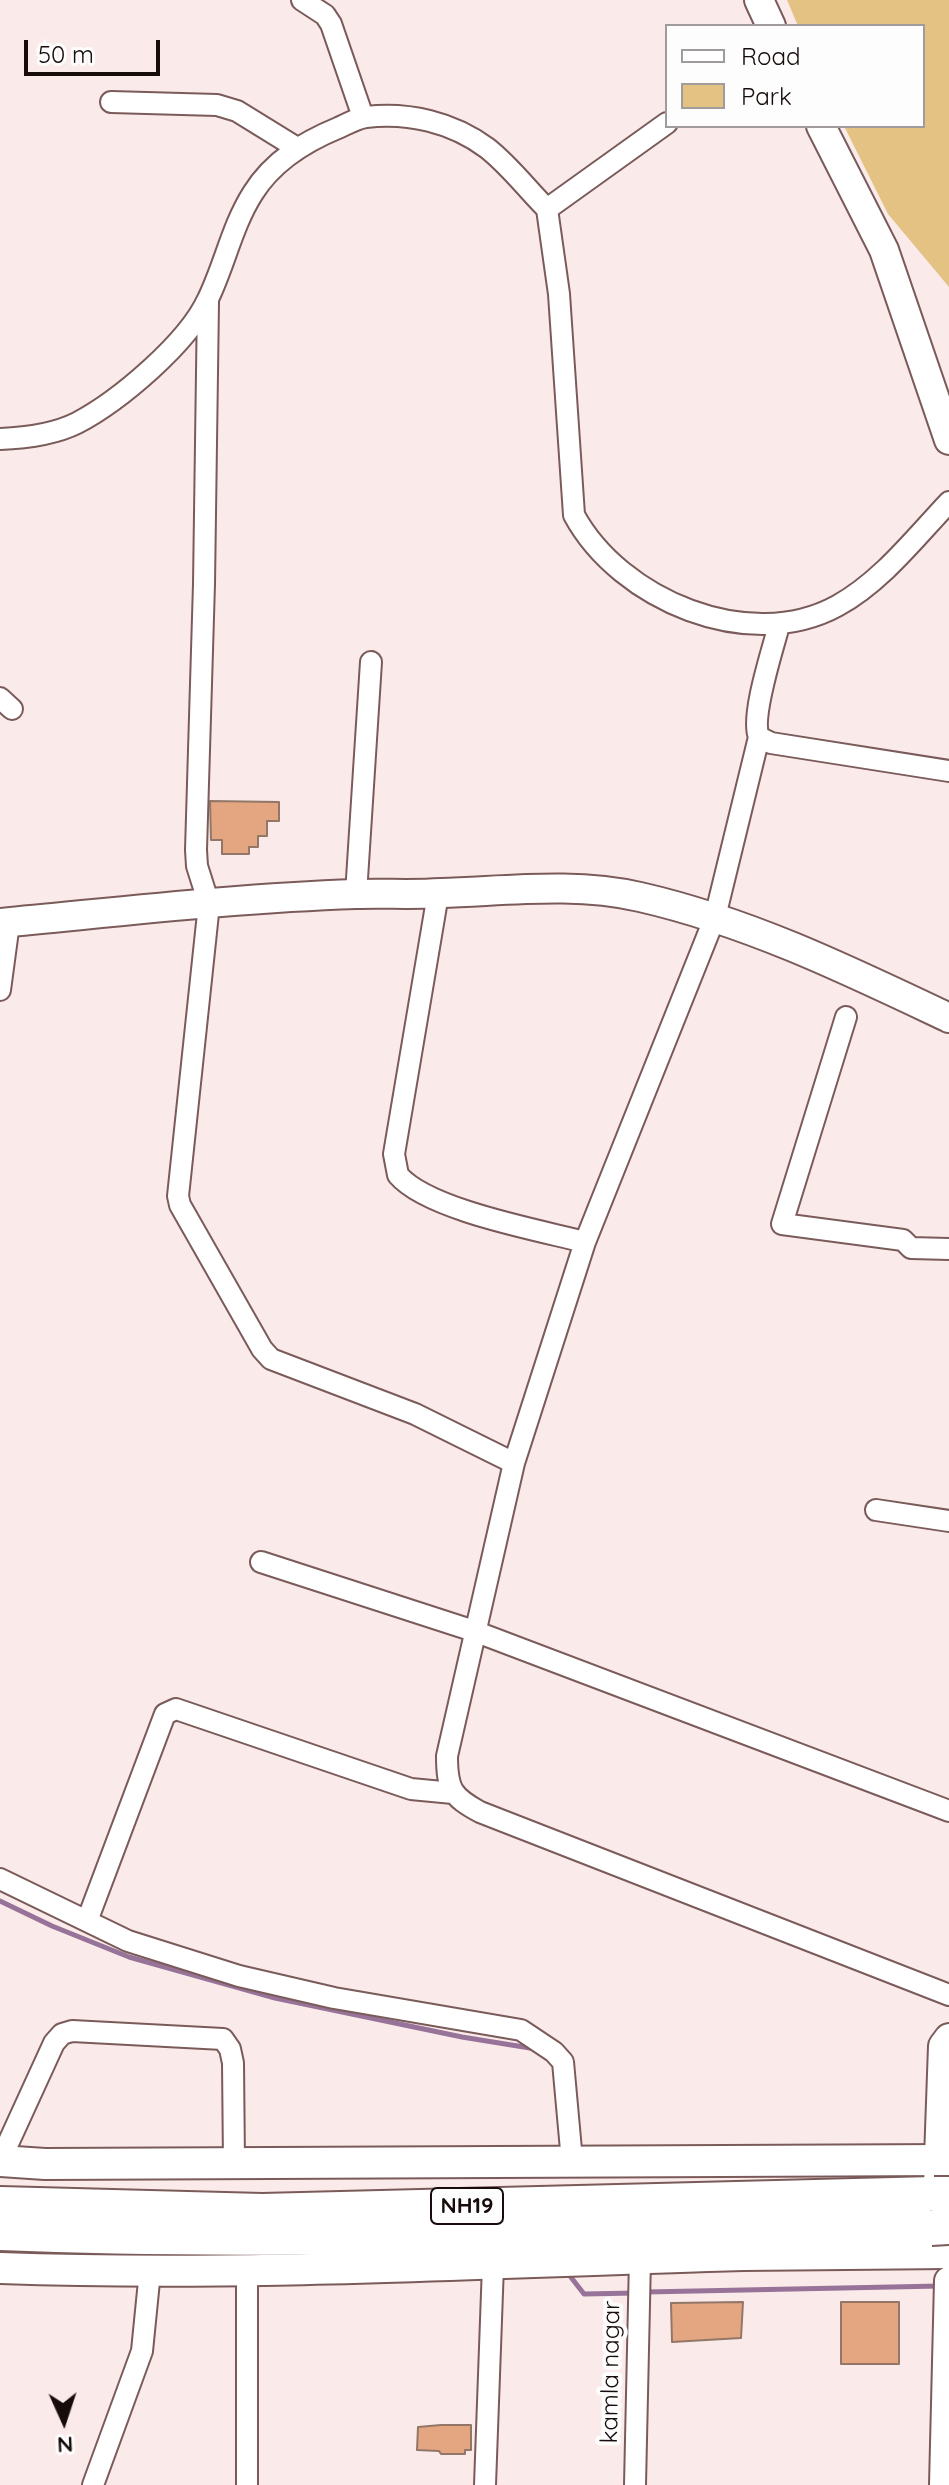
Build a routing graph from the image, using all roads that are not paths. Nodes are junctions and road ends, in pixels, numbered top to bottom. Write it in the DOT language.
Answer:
graph roads {
  1 [pos="302,0"];
  2 [pos="759,0"];
  3 [pos="770,24"];
  4 [pos="111,102"];
  5 [pos="363,117"];
  6 [pos="665,124"];
  7 [pos="822,128"];
  8 [pos="297,148"];
  9 [pos="547,209"];
  10 [pos="208,302"];
  11 [pos="0,439"];
  12 [pos="949,440"];
  13 [pos="949,502"];
  14 [pos="779,625"];
  15 [pos="371,662"];
  16 [pos="759,737"];
  17 [pos="949,771"];
  18 [pos="356,894"];
  19 [pos="438,894"];
  20 [pos="209,904"];
  21 [pos="715,917"];
  22 [pos="4,923"];
  23 [pos="0,990"];
  24 [pos="846,1017"];
  25 [pos="949,1018"];
  26 [pos="585,1242"];
  27 [pos="949,1249"];
  28 [pos="514,1463"];
  29 [pos="876,1510"];
  30 [pos="949,1521"];
  31 [pos="261,1562"];
  32 [pos="474,1631"];
  33 [pos="453,1793"];
  34 [pos="949,1811"];
  35 [pos="0,1879"];
  36 [pos="87,1921"];
  37 [pos="949,1995"];
  38 [pos="949,2038"];
  39 [pos="943,2160"];
  40 [pos="0,2161"];
  41 [pos="572,2161"];
  42 [pos="234,2163"];
  43 [pos="949,2194"];
  44 [pos="0,2204"];
  45 [pos="949,2227"];
  46 [pos="0,2233"];
  47 [pos="949,2250"];
  48 [pos="493,2265"];
  49 [pos="0,2268"];
  50 [pos="150,2271"];
  51 [pos="247,2271"];
  52 [pos="639,2281"];
  53 [pos="949,2281"];
  54 [pos="949,2295"];
  55 [pos="947,2438"];
  56 [pos="93,2485"];
  57 [pos="247,2485"];
  58 [pos="485,2485"];
  59 [pos="635,2485"];
  60 [pos="944,2485"];
  1 -- 5 [label="street"];
  2 -- 3 [label="street"];
  4 -- 8 [label="street"];
  5 -- 8 [label="street"];
  5 -- 9 [label="street"];
  6 -- 9 [label="street"];
  7 -- 12 [label="street"];
  8 -- 10 [label="street"];
  9 -- 14 [label="street"];
  10 -- 11 [label="street"];
  10 -- 20 [label="street"];
  13 -- 14 [label="street"];
  14 -- 16 [label="street"];
  15 -- 18 [label="street"];
  16 -- 17 [label="street"];
  16 -- 21 [label="street"];
  18 -- 19 [label="street"];
  18 -- 20 [label="street"];
  19 -- 21 [label="street"];
  19 -- 26 [label="street"];
  20 -- 22 [label="street"];
  20 -- 28 [label="street"];
  21 -- 25 [label="street"];
  21 -- 26 [label="street"];
  22 -- 23 [label="street"];
  24 -- 27 [label="street"];
  26 -- 28 [label="street"];
  28 -- 32 [label="street"];
  29 -- 30 [label="street"];
  31 -- 32 [label="street"];
  32 -- 33 [label="street"];
  32 -- 34 [label="street"];
  33 -- 36 [label="street"];
  33 -- 37 [label="street"];
  35 -- 36 [label="street"];
  36 -- 41 [label="street"];
  38 -- 39 [label="street"];
  39 -- 41 [label="main road"];
  39 -- 47 [label="street"];
  40 -- 42 [label="main road"];
  40 -- 42 [label="street"];
  41 -- 42 [label="main road"];
  43 -- 44 [label="highway, NH19, bridge"];
  45 -- 46 [label="highway, NH19, bridge"];
  47 -- 52 [label="main road"];
  48 -- 51 [label="main road"];
  48 -- 52 [label="main road"];
  48 -- 58 [label="street"];
  49 -- 50 [label="main road"];
  50 -- 51 [label="main road"];
  50 -- 56 [label="street"];
  51 -- 57 [label="street"];
  52 -- 59 [label="street, kamla nagar"];
  53 -- 54 [label="street"];
  54 -- 55 [label="street"];
  55 -- 60 [label="street"];
}
